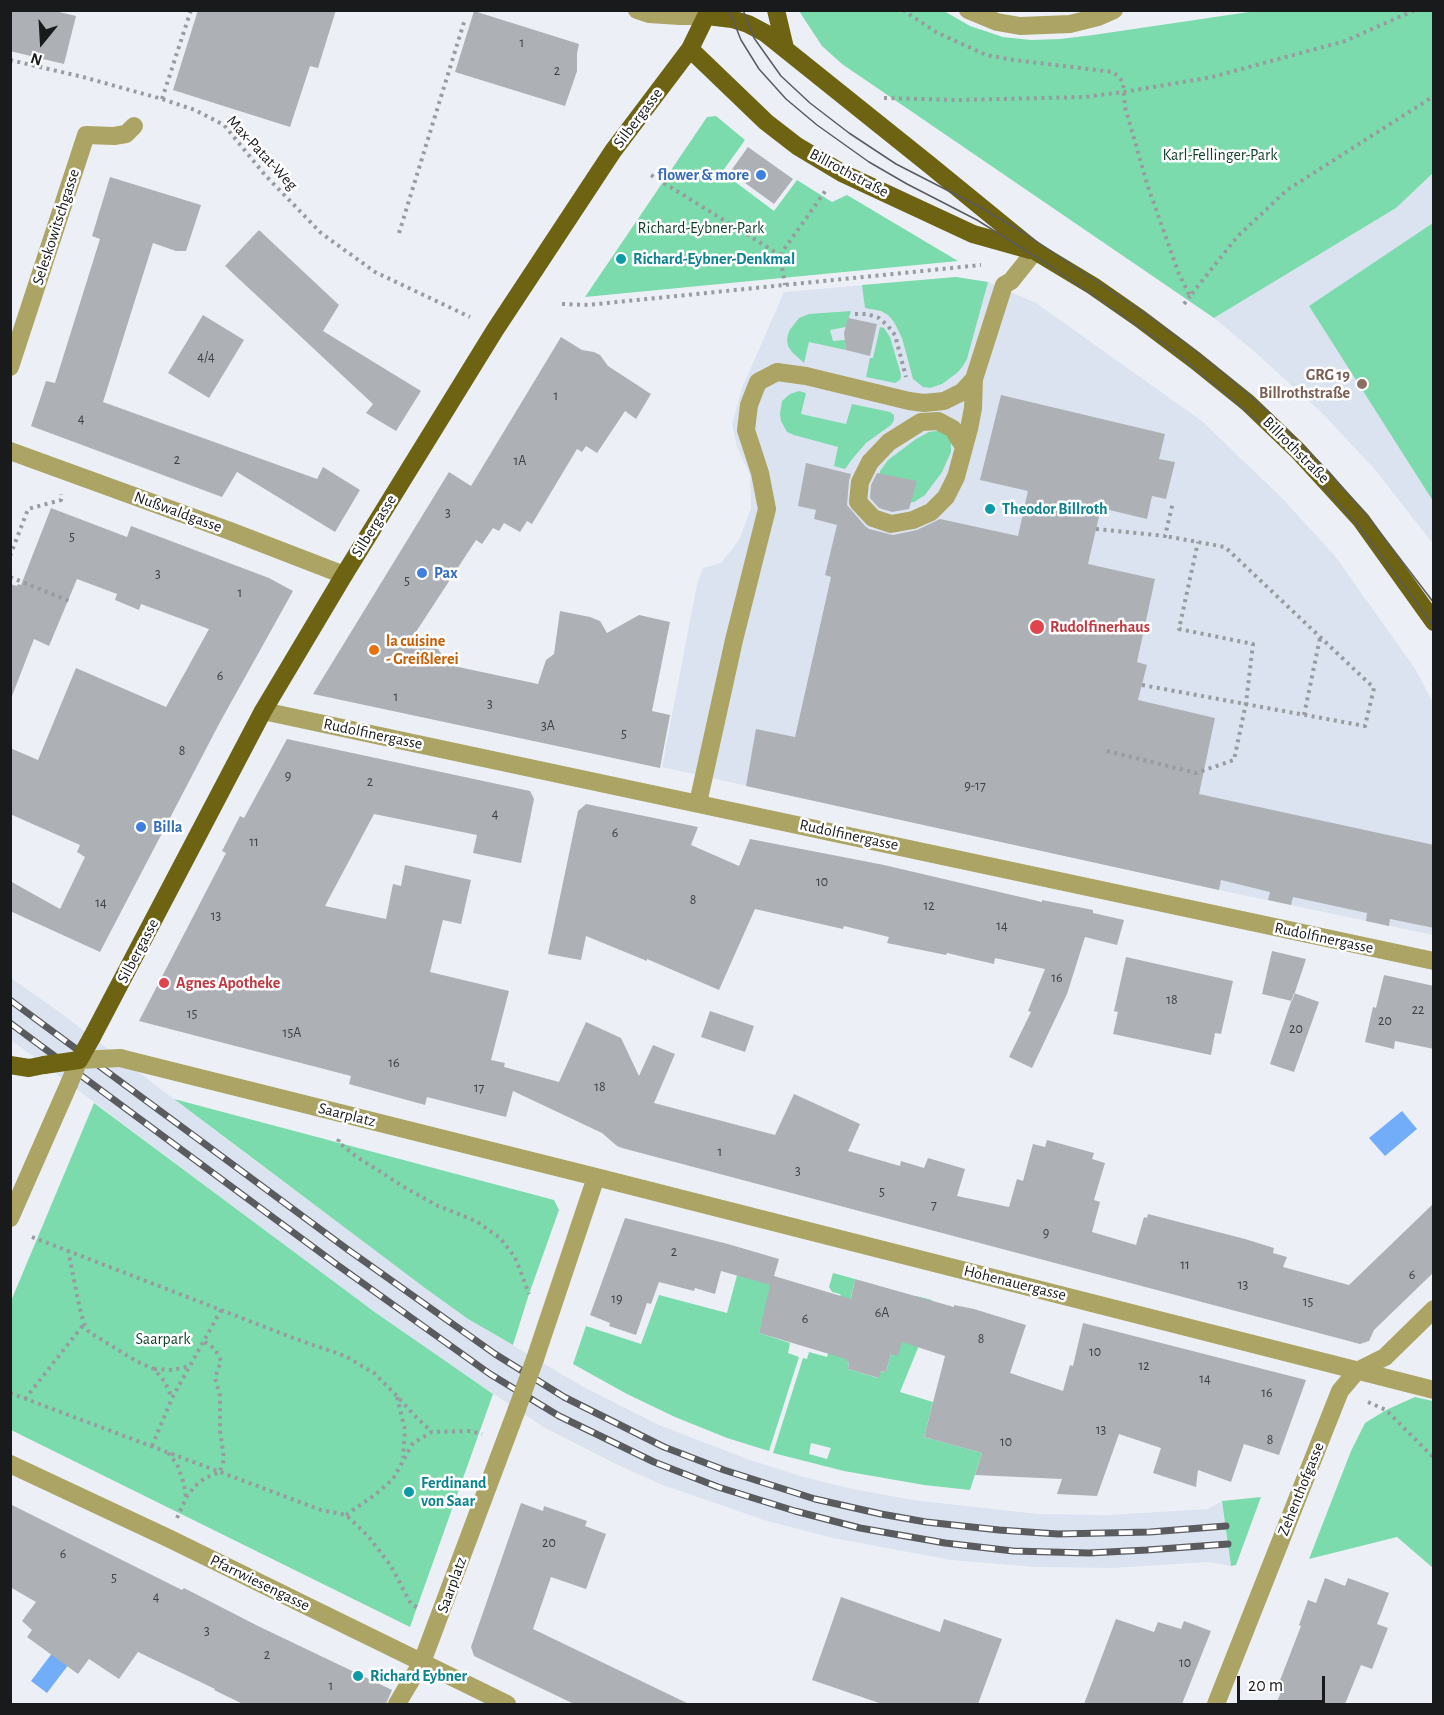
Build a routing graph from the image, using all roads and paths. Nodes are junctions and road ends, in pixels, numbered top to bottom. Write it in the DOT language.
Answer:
graph roads {
  1 [pos="191,10"];
  2 [pos="637,10"];
  3 [pos="776,10"];
  4 [pos="903,10"];
  5 [pos="968,10"];
  6 [pos="1114,10"];
  7 [pos="1415,10"];
  8 [pos="708,13"];
  9 [pos="465,19"];
  10 [pos="785,48"];
  11 [pos="690,49"];
  12 [pos="10,60"];
  13 [pos="1123,92"];
  14 [pos="1434,96"];
  15 [pos="883,98"];
  16 [pos="162,99"];
  17 [pos="134,126"];
  18 [pos="651,175"];
  19 [pos="829,187"];
  20 [pos="399,232"];
  21 [pos="1035,251"];
  22 [pos="780,255"];
  23 [pos="981,265"];
  24 [pos="785,285"];
  25 [pos="1190,296"];
  26 [pos="562,304"];
  27 [pos="1184,304"];
  28 [pos="855,314"];
  29 [pos="470,318"];
  30 [pos="10,367"];
  31 [pos="974,379"];
  32 [pos="917,402"];
  33 [pos="921,422"];
  34 [pos="964,447"];
  35 [pos="10,451"];
  36 [pos="61,494"];
  37 [pos="1173,502"];
  38 [pos="1096,529"];
  39 [pos="1165,536"];
  40 [pos="1198,542"];
  41 [pos="10,556"];
  42 [pos="344,575"];
  43 [pos="10,577"];
  44 [pos="69,601"];
  45 [pos="1434,622"];
  46 [pos="1320,638"];
  47 [pos="1142,685"];
  48 [pos="1246,703"];
  49 [pos="263,711"];
  50 [pos="1304,715"];
  51 [pos="1107,751"];
  52 [pos="699,803"];
  53 [pos="1434,961"];
  54 [pos="79,1060"];
  55 [pos="10,1065"];
  56 [pos="339,1139"];
  57 [pos="596,1177"];
  58 [pos="10,1218"];
  59 [pos="32,1237"];
  60 [pos="68,1250"];
  61 [pos="529,1294"];
  62 [pos="1434,1309"];
  63 [pos="220,1310"];
  64 [pos="84,1324"];
  65 [pos="203,1341"];
  66 [pos="190,1366"];
  67 [pos="154,1369"];
  68 [pos="1357,1371"];
  69 [pos="1434,1390"];
  70 [pos="10,1393"];
  71 [pos="396,1395"];
  72 [pos="172,1398"];
  73 [pos="25,1399"];
  74 [pos="1368,1402"];
  75 [pos="432,1432"];
  76 [pos="506,1440"];
  77 [pos="152,1446"];
  78 [pos="167,1451"];
  79 [pos="1434,1458"];
  80 [pos="403,1459"];
  81 [pos="10,1464"];
  82 [pos="220,1472"];
  83 [pos="186,1498"];
  84 [pos="346,1515"];
  85 [pos="168,1538"];
  86 [pos="439,1620"];
  87 [pos="422,1662"];
  88 [pos="398,1704"];
  89 [pos="507,1704"];
  90 [pos="1216,1704"];
  1 -- 16 [label="path"];
  2 -- 8 [label="street"];
  3 -- 10 [label="main road"];
  4 -- 13 [label="path"];
  5 -- 6 [label="street"];
  7 -- 13 [label="path"];
  8 -- 10 [label="main road, Billrothstraße"];
  8 -- 11 [label="main road, Silbergasse"];
  9 -- 20 [label="path"];
  10 -- 21 [label="main road, Billrothstraße"];
  11 -- 21 [label="main road, Billrothstraße"];
  11 -- 42 [label="main road, Silbergasse"];
  12 -- 16 [label="path, Max-Patat-Weg"];
  13 -- 15 [label="path"];
  13 -- 25 [label="path"];
  14 -- 25 [label="path"];
  16 -- 29 [label="path, Max-Patat-Weg"];
  17 -- 30 [label="street, Seleskowitschgasse"];
  18 -- 22 [label="path"];
  19 -- 22 [label="path"];
  21 -- 31 [label="street"];
  21 -- 45 [label="main road, Billrothstraße"];
  22 -- 24 [label="path"];
  23 -- 24 [label="path"];
  24 -- 26 [label="path"];
  25 -- 27 [label="path"];
  28 -- 32 [label="path"];
  31 -- 32 [label="street"];
  31 -- 34 [label="street"];
  32 -- 33 [label="street"];
  32 -- 52 [label="street"];
  33 -- 34 [label="street"];
  33 -- 34 [label="street"];
  35 -- 42 [label="street, Nußwaldgasse"];
  36 -- 41 [label="path"];
  37 -- 39 [label="path"];
  38 -- 39 [label="path"];
  39 -- 40 [label="path"];
  40 -- 46 [label="path"];
  40 -- 48 [label="path"];
  42 -- 49 [label="main road, Silbergasse"];
  43 -- 44 [label="path"];
  46 -- 50 [label="path"];
  46 -- 50 [label="path"];
  47 -- 48 [label="path"];
  48 -- 50 [label="path"];
  48 -- 51 [label="path"];
  49 -- 52 [label="street, Rudolfinergasse"];
  49 -- 54 [label="main road, Silbergasse, bridge"];
  52 -- 53 [label="street, Rudolfinergasse"];
  54 -- 55 [label="main road, bridge"];
  54 -- 57 [label="street, Saarplatz, bridge"];
  54 -- 58 [label="street, bridge"];
  56 -- 61 [label="path"];
  57 -- 68 [label="street, Hohenauergasse"];
  57 -- 76 [label="street, Saarplatz, bridge"];
  59 -- 60 [label="path"];
  60 -- 63 [label="path"];
  60 -- 64 [label="path"];
  62 -- 68 [label="street, Zehenthofgasse"];
  63 -- 65 [label="path"];
  63 -- 71 [label="path"];
  64 -- 67 [label="path"];
  64 -- 73 [label="path"];
  65 -- 66 [label="path"];
  65 -- 82 [label="path"];
  66 -- 67 [label="path"];
  66 -- 72 [label="path"];
  67 -- 72 [label="path"];
  68 -- 69 [label="street, Hohenauergasse"];
  68 -- 90 [label="street, Zehenthofgasse"];
  70 -- 73 [label="path"];
  71 -- 75 [label="path"];
  71 -- 80 [label="path"];
  72 -- 77 [label="path"];
  73 -- 77 [label="path"];
  74 -- 79 [label="path"];
  75 -- 76 [label="path"];
  75 -- 80 [label="path"];
  76 -- 86 [label="street, Saarplatz"];
  77 -- 78 [label="path"];
  78 -- 82 [label="path"];
  78 -- 83 [label="path"];
  80 -- 84 [label="path"];
  81 -- 85 [label="street, Pfarrwiesengasse"];
  82 -- 83 [label="path"];
  82 -- 84 [label="path"];
  83 -- 85 [label="path"];
  84 -- 86 [label="path"];
  85 -- 87 [label="street, Pfarrwiesengasse"];
  86 -- 87 [label="street, Saarplatz"];
  87 -- 88 [label="street, Saarplatz"];
  87 -- 89 [label="street, Pfarrwiesengasse"];
}
